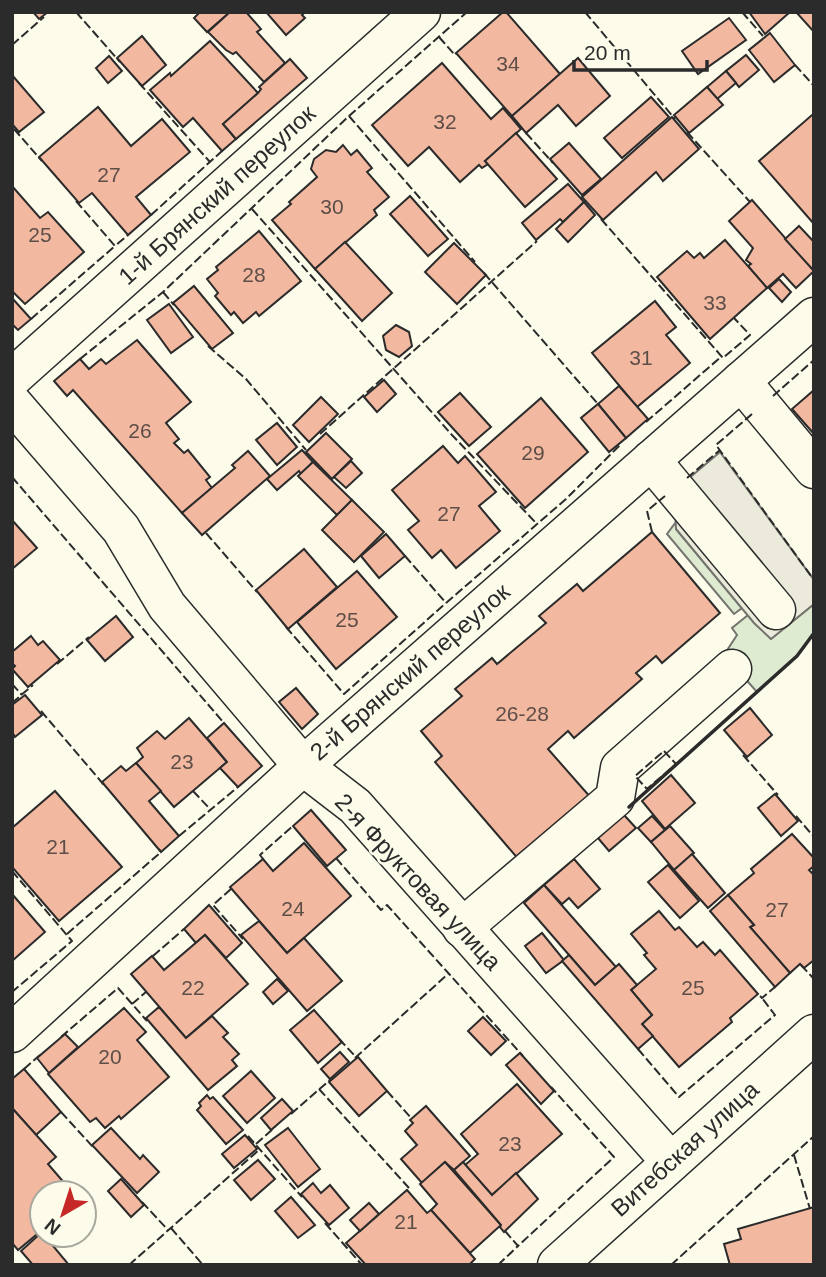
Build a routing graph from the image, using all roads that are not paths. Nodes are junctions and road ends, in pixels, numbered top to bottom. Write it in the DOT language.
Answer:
graph roads {
  1 [pos="421,12"];
  2 [pos="814,317"];
  3 [pos="12,378"];
  4 [pos="741,381"];
  5 [pos="12,403"];
  6 [pos="651,460"];
  7 [pos="814,469"];
  8 [pos="776,610"];
  9 [pos="733,669"];
  10 [pos="303,766"];
  11 [pos="462,928"];
  12 [pos="12,1033"];
  13 [pos="814,1034"];
  14 [pos="671,1162"];
  15 [pos="557,1265"];
  1 -- 3 [label="street, 1-й Брянский переулок"];
  2 -- 4 [label="street, 2-й Брянский переулок"];
  4 -- 6 [label="street, 2-й Брянский переулок"];
  4 -- 7 [label="street"];
  5 -- 10 [label="street, 2-я Фруктовая улица"];
  6 -- 8 [label="street"];
  6 -- 10 [label="street, 2-й Брянский переулок"];
  9 -- 11 [label="street"];
  10 -- 11 [label="street, 2-я Фруктовая улица"];
  10 -- 12 [label="street, 2-й Брянский переулок"];
  11 -- 14 [label="street, 2-я Фруктовая улица"];
  13 -- 14 [label="street, Витебская улица"];
  14 -- 15 [label="street, Витебская улица"];
}
